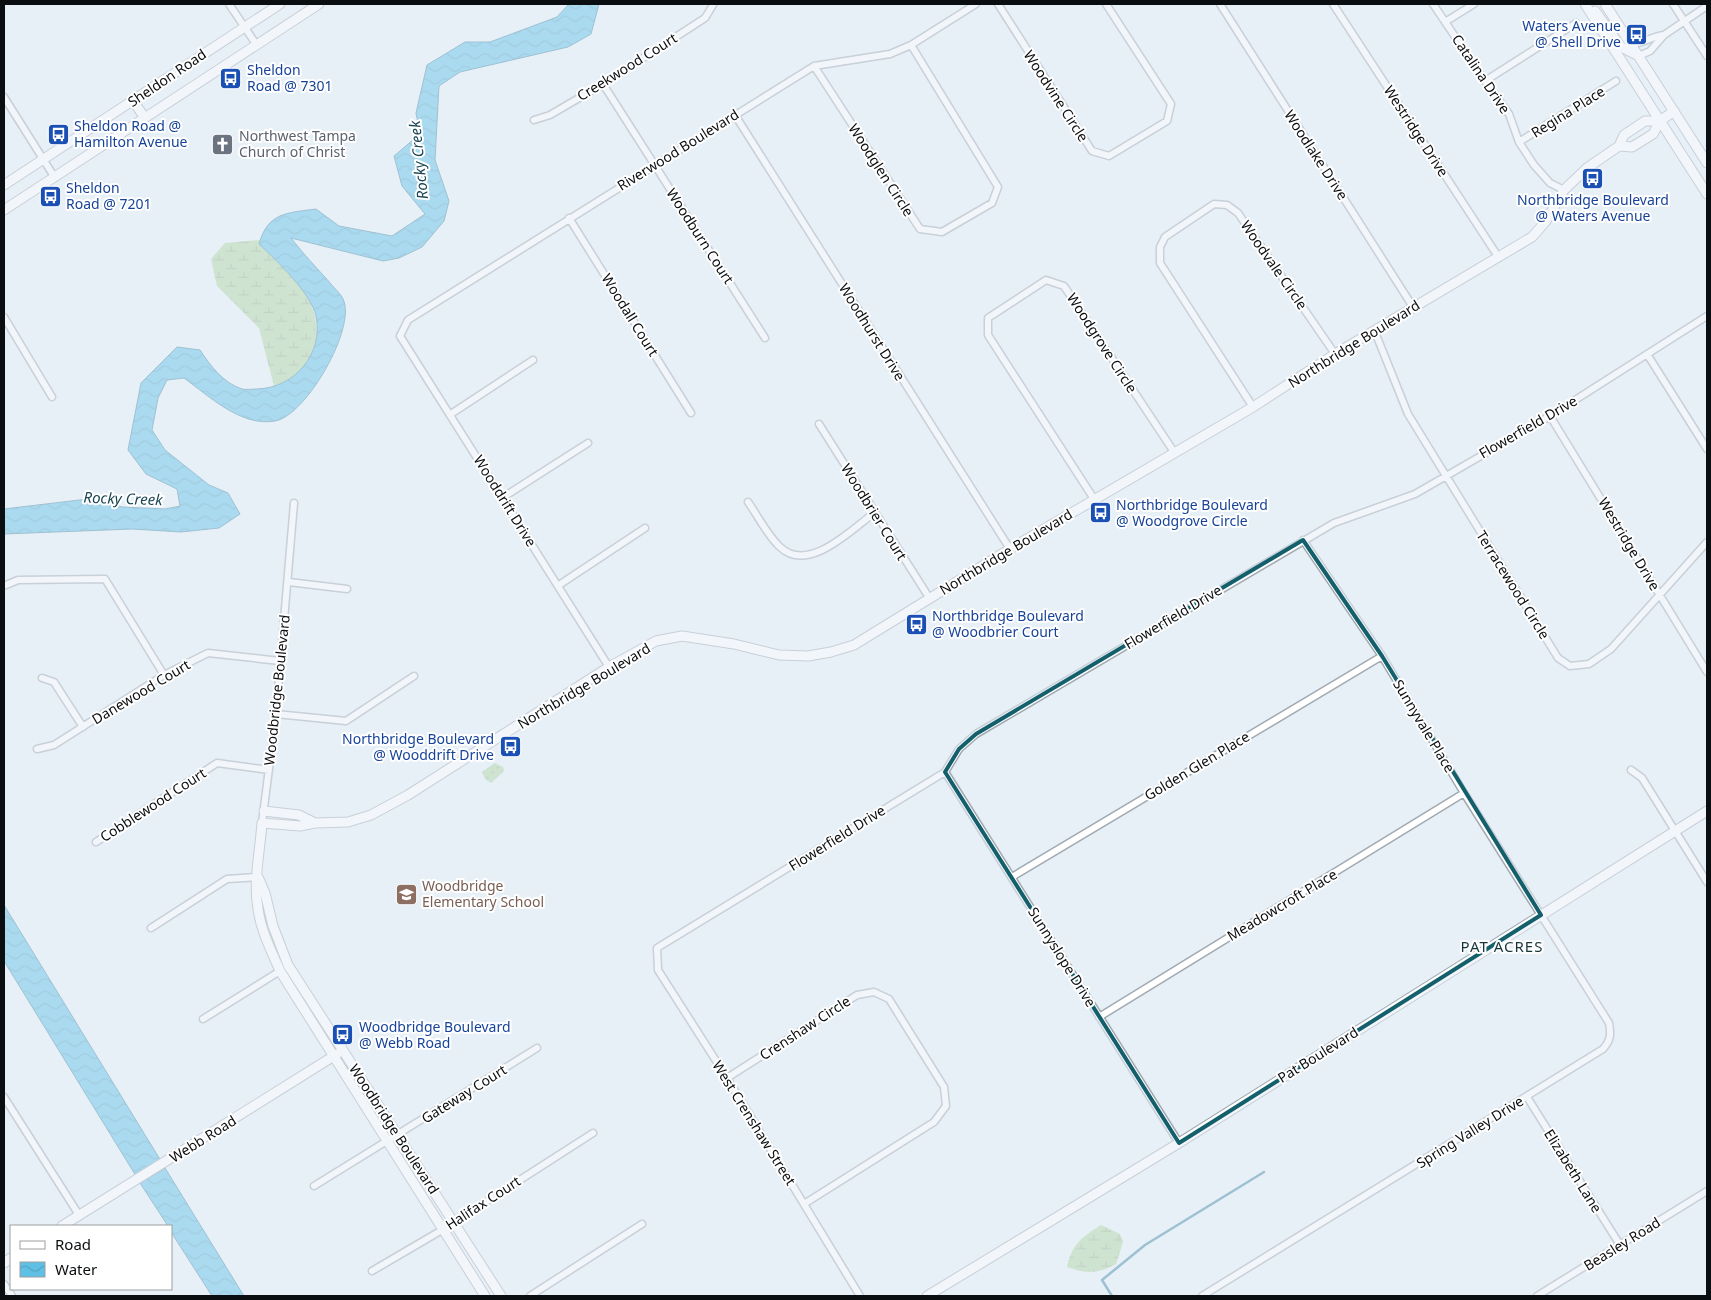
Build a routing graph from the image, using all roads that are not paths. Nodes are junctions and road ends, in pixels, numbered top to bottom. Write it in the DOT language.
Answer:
graph roads {
  1 [pos="229,4"];
  2 [pos="280,4"];
  3 [pos="319,4"];
  4 [pos="976,4"];
  5 [pos="998,4"];
  6 [pos="1106,4"];
  7 [pos="1220,4"];
  8 [pos="1333,4"];
  9 [pos="1433,4"];
  10 [pos="1474,4"];
  11 [pos="1587,4"];
  12 [pos="1605,4"];
  13 [pos="1673,4"];
  14 [pos="713,6"];
  15 [pos="1707,6"];
  16 [pos="1684,21"];
  17 [pos="1445,22"];
  18 [pos="1576,24"];
  19 [pos="244,28"];
  20 [pos="1664,35"];
  21 [pos="256,44"];
  22 [pos="1631,44"];
  23 [pos="911,45"];
  24 [pos="1638,56"];
  25 [pos="1707,56"];
  26 [pos="814,66"];
  27 [pos="1484,81"];
  28 [pos="1616,81"];
  29 [pos="603,84"];
  30 [pos="4,97"];
  31 [pos="133,101"];
  32 [pos="1674,111"];
  33 [pos="735,115"];
  34 [pos="145,118"];
  35 [pos="534,120"];
  36 [pos="1660,121"];
  37 [pos="1520,142"];
  38 [pos="1619,146"];
  39 [pos="44,159"];
  40 [pos="1707,163"];
  41 [pos="654,164"];
  42 [pos="55,178"];
  43 [pos="4,185"];
  44 [pos="1564,190"];
  45 [pos="1707,194"];
  46 [pos="4,210"];
  47 [pos="569,218"];
  48 [pos="1499,258"];
  49 [pos="1413,306"];
  50 [pos="1707,316"];
  51 [pos="4,317"];
  52 [pos="1375,332"];
  53 [pos="400,336"];
  54 [pos="765,338"];
  55 [pos="1335,354"];
  56 [pos="1648,354"];
  57 [pos="533,360"];
  58 [pos="52,397"];
  59 [pos="1254,407"];
  60 [pos="691,413"];
  61 [pos="451,414"];
  62 [pos="1550,416"];
  63 [pos="819,424"];
  64 [pos="588,443"];
  65 [pos="1707,449"];
  66 [pos="1174,452"];
  67 [pos="1445,475"];
  68 [pos="502,498"];
  69 [pos="1094,499"];
  70 [pos="748,502"];
  71 [pos="294,503"];
  72 [pos="874,513"];
  73 [pos="645,528"];
  74 [pos="1303,540"];
  75 [pos="1707,542"];
  76 [pos="1010,549"];
  77 [pos="289,582"];
  78 [pos="559,584"];
  79 [pos="6,585"];
  80 [pos="347,589"];
  81 [pos="1660,595"];
  82 [pos="930,599"];
  83 [pos="1382,656"];
  84 [pos="280,661"];
  85 [pos="609,667"];
  86 [pos="1707,672"];
  87 [pos="164,675"];
  88 [pos="414,676"];
  89 [pos="42,678"];
  90 [pos="276,714"];
  91 [pos="83,727"];
  92 [pos="36,748"];
  93 [pos="269,770"];
  94 [pos="1631,770"];
  95 [pos="945,772"];
  96 [pos="1464,793"];
  97 [pos="264,811"];
  98 [pos="1707,811"];
  99 [pos="315,822"];
  100 [pos="262,823"];
  101 [pos="1676,830"];
  102 [pos="96,842"];
  103 [pos="258,877"];
  104 [pos="1012,877"];
  105 [pos="1707,882"];
  106 [pos="1541,915"];
  107 [pos="151,928"];
  108 [pos="657,948"];
  109 [pos="280,970"];
  110 [pos="1099,1017"];
  111 [pos="203,1019"];
  112 [pos="537,1048"];
  113 [pos="344,1050"];
  114 [pos="334,1056"];
  115 [pos="727,1078"];
  116 [pos="4,1097"];
  117 [pos="1527,1097"];
  118 [pos="593,1133"];
  119 [pos="398,1135"];
  120 [pos="388,1142"];
  121 [pos="1179,1143"];
  122 [pos="314,1186"];
  123 [pos="1707,1191"];
  124 [pos="804,1204"];
  125 [pos="80,1215"];
  126 [pos="454,1222"];
  127 [pos="642,1224"];
  128 [pos="64,1225"];
  129 [pos="442,1230"];
  130 [pos="1620,1245"];
  131 [pos="372,1272"];
  132 [pos="4,1284"];
  133 [pos="12,1296"];
  134 [pos="485,1296"];
  135 [pos="501,1296"];
  136 [pos="530,1296"];
  137 [pos="860,1296"];
  138 [pos="927,1296"];
  139 [pos="1202,1296"];
  140 [pos="1537,1296"];
  1 -- 19 [label="street"];
  2 -- 19 [label="street, Sheldon Road"];
  3 -- 21 [label="street, Sheldon Road"];
  4 -- 23 [label="street, Riverwood Boulevard"];
  5 -- 6 [label="street, Woodvine Circle"];
  7 -- 49 [label="street, Woodlake Drive"];
  8 -- 48 [label="street, Westridge Drive"];
  9 -- 17 [label="street, Catalina Drive"];
  10 -- 17 [label="street"];
  11 -- 24 [label="street"];
  11 -- 36 [label="street"];
  12 -- 22 [label="street"];
  13 -- 16 [label="street"];
  14 -- 29 [label="street, Creekwood Court"];
  15 -- 16 [label="street"];
  16 -- 20 [label="street"];
  16 -- 25 [label="street"];
  17 -- 27 [label="street, Catalina Drive"];
  18 -- 27 [label="street"];
  19 -- 21 [label="street"];
  19 -- 31 [label="street, Sheldon Road"];
  20 -- 22 [label="street"];
  20 -- 24 [label="street"];
  21 -- 34 [label="street, Sheldon Road"];
  22 -- 24 [label="street"];
  23 -- 26 [label="street, Riverwood Boulevard"];
  23 -- 26 [label="street, Woodglen Circle"];
  24 -- 32 [label="street"];
  26 -- 33 [label="street, Riverwood Boulevard"];
  27 -- 37 [label="street, Catalina Drive"];
  28 -- 37 [label="street, Regina Place"];
  29 -- 35 [label="street, Creekwood Court"];
  29 -- 41 [label="street, Woodburn Court"];
  30 -- 39 [label="street"];
  31 -- 34 [label="street"];
  31 -- 39 [label="street, Sheldon Road"];
  32 -- 36 [label="street, Northbridge Boulevard"];
  32 -- 40 [label="street"];
  33 -- 41 [label="street, Riverwood Boulevard"];
  33 -- 76 [label="street, Woodhurst Drive"];
  34 -- 42 [label="street, Sheldon Road"];
  36 -- 38 [label="street, Northbridge Boulevard"];
  36 -- 38 [label="street, Northbridge Boulevard"];
  36 -- 45 [label="street"];
  37 -- 44 [label="street, Catalina Drive"];
  38 -- 44 [label="street, Northbridge Boulevard"];
  39 -- 42 [label="street"];
  39 -- 43 [label="street, Sheldon Road"];
  41 -- 47 [label="street, Riverwood Boulevard"];
  41 -- 54 [label="street, Woodburn Court"];
  42 -- 46 [label="street, Sheldon Road"];
  44 -- 48 [label="street, Northbridge Boulevard"];
  47 -- 53 [label="street, Riverwood Boulevard"];
  47 -- 60 [label="street, Woodall Court"];
  48 -- 49 [label="street, Northbridge Boulevard"];
  49 -- 52 [label="street, Northbridge Boulevard"];
  50 -- 56 [label="street, Flowerfield Drive"];
  51 -- 58 [label="street"];
  52 -- 55 [label="street, Northbridge Boulevard"];
  52 -- 67 [label="street, Terracewood Circle"];
  53 -- 61 [label="street, Wooddrift Drive"];
  55 -- 59 [label="street, Northbridge Boulevard"];
  55 -- 59 [label="street, Woodvale Circle"];
  56 -- 62 [label="street, Flowerfield Drive"];
  56 -- 65 [label="street"];
  57 -- 61 [label="street"];
  59 -- 66 [label="street, Northbridge Boulevard"];
  61 -- 68 [label="street, Wooddrift Drive"];
  62 -- 67 [label="street, Flowerfield Drive"];
  62 -- 81 [label="street, Westridge Drive"];
  63 -- 72 [label="street, Woodbrier Court"];
  64 -- 68 [label="street"];
  66 -- 69 [label="street, Northbridge Boulevard"];
  66 -- 69 [label="street, Woodgrove Circle"];
  67 -- 74 [label="street, Flowerfield Drive"];
  67 -- 81 [label="street, Terracewood Circle"];
  68 -- 78 [label="street, Wooddrift Drive"];
  69 -- 76 [label="street, Northbridge Boulevard"];
  70 -- 72 [label="street"];
  71 -- 77 [label="street, Woodbridge Boulevard"];
  72 -- 82 [label="street, Woodbrier Court"];
  73 -- 78 [label="street"];
  74 -- 83 [label="street, Sunnyvale Place"];
  74 -- 95 [label="street, Flowerfield Drive"];
  75 -- 81 [label="street, Terracewood Circle"];
  76 -- 82 [label="street, Northbridge Boulevard"];
  77 -- 80 [label="street"];
  77 -- 84 [label="street, Woodbridge Boulevard"];
  78 -- 85 [label="street, Wooddrift Drive"];
  79 -- 87 [label="street"];
  81 -- 86 [label="street, Westridge Drive"];
  82 -- 85 [label="street, Northbridge Boulevard"];
  83 -- 96 [label="street, Sunnyvale Place"];
  83 -- 104 [label="street, Golden Glen Place"];
  84 -- 87 [label="street, Danewood Court"];
  84 -- 90 [label="street, Woodbridge Boulevard"];
  85 -- 99 [label="street, Northbridge Boulevard"];
  87 -- 91 [label="street, Danewood Court"];
  88 -- 90 [label="street"];
  89 -- 91 [label="street"];
  90 -- 93 [label="street, Woodbridge Boulevard"];
  91 -- 92 [label="street, Danewood Court"];
  93 -- 97 [label="street, Woodbridge Boulevard"];
  93 -- 102 [label="street, Cobblewood Court"];
  94 -- 101 [label="street"];
  95 -- 104 [label="street, Sunnyslope Drive"];
  95 -- 108 [label="street, Flowerfield Drive"];
  96 -- 106 [label="street, Sunnyvale Place"];
  96 -- 110 [label="street, Meadowcroft Place"];
  97 -- 99 [label="street, Northbridge Boulevard"];
  97 -- 100 [label="street, Woodbridge Boulevard"];
  98 -- 101 [label="street, Pat Boulevard"];
  99 -- 100 [label="street, Northbridge Boulevard"];
  100 -- 103 [label="street, Woodbridge Boulevard"];
  101 -- 105 [label="street"];
  101 -- 106 [label="street, Pat Boulevard"];
  103 -- 107 [label="street"];
  103 -- 109 [label="street, Woodbridge Boulevard"];
  103 -- 113 [label="street, Woodbridge Boulevard"];
  104 -- 110 [label="street, Sunnyslope Drive"];
  106 -- 117 [label="street, Spring Valley Drive"];
  106 -- 121 [label="street, Pat Boulevard"];
  108 -- 115 [label="street, West Crenshaw Street"];
  109 -- 111 [label="street"];
  109 -- 114 [label="street, Woodbridge Boulevard"];
  110 -- 121 [label="street, Sunnyslope Drive"];
  112 -- 119 [label="street, Gateway Court"];
  113 -- 114 [label="street, Webb Road"];
  113 -- 119 [label="street, Woodbridge Boulevard"];
  114 -- 120 [label="street, Woodbridge Boulevard"];
  114 -- 125 [label="street, Webb Road"];
  115 -- 124 [label="street, West Crenshaw Street"];
  115 -- 124 [label="street, Crenshaw Circle"];
  116 -- 125 [label="street"];
  117 -- 130 [label="street, Elizabeth Lane"];
  117 -- 139 [label="street, Spring Valley Drive"];
  118 -- 126 [label="street, Halifax Court"];
  119 -- 120 [label="street, Gateway Court"];
  119 -- 126 [label="street, Woodbridge Boulevard"];
  120 -- 122 [label="street, Gateway Court"];
  120 -- 129 [label="street, Woodbridge Boulevard"];
  121 -- 138 [label="street, Pat Boulevard"];
  123 -- 130 [label="street, Beasley Road"];
  124 -- 137 [label="street, West Crenshaw Street"];
  125 -- 128 [label="street, Webb Road"];
  126 -- 129 [label="street, Halifax Court"];
  126 -- 135 [label="street, Woodbridge Boulevard"];
  127 -- 136 [label="street"];
  129 -- 131 [label="street, Halifax Court"];
  129 -- 134 [label="street, Woodbridge Boulevard"];
  130 -- 140 [label="street, Beasley Road"];
  132 -- 133 [label="street"];
}
